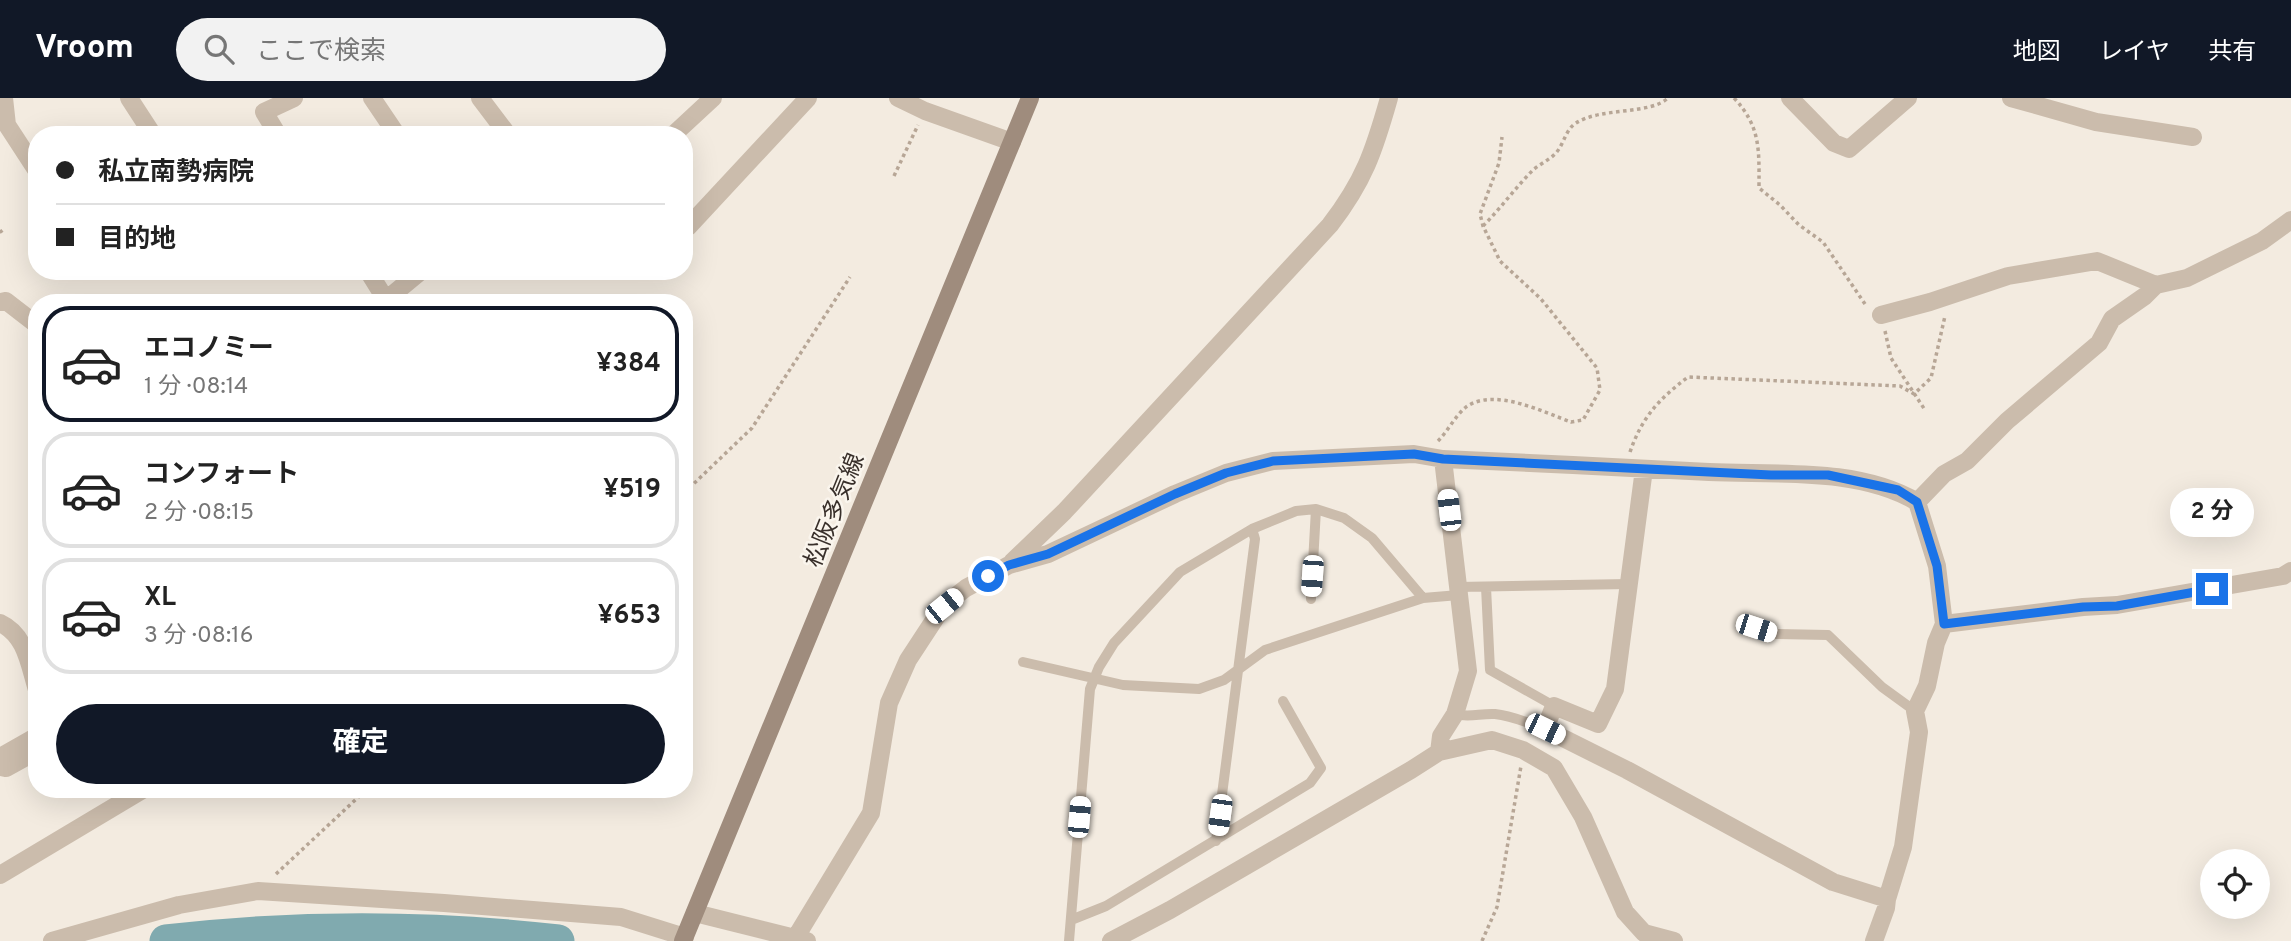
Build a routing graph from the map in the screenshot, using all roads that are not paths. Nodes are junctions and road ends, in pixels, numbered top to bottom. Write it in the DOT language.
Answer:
graph roads {
  1 [pos="129,98"];
  2 [pos="294,98"];
  3 [pos="372,98"];
  4 [pos="480,98"];
  5 [pos="713,98"];
  6 [pos="808,98"];
  7 [pos="1030,98"];
  8 [pos="1389,98"];
  9 [pos="1790,98"];
  10 [pos="2011,98"];
  11 [pos="900,99"];
  12 [pos="1904,99"];
  13 [pos="7,103"];
  14 [pos="259,105"];
  15 [pos="147,126"];
  16 [pos="272,126"];
  17 [pos="391,126"];
  18 [pos="501,126"];
  19 [pos="683,126"];
  20 [pos="2193,137"];
  21 [pos="1012,142"];
  22 [pos="28,158"];
  23 [pos="2291,220"];
  24 [pos="693,221"];
  25 [pos="410,280"];
  26 [pos="2156,285"];
  27 [pos="393,294"];
  28 [pos="0,302"];
  29 [pos="1881,315"];
  30 [pos="28,318"];
  31 [pos="1443,459"];
  32 [pos="1644,468"];
  33 [pos="1917,502"];
  34 [pos="1316,509"];
  35 [pos="1252,529"];
  36 [pos="1009,565"];
  37 [pos="2291,571"];
  38 [pos="1629,584"];
  39 [pos="1486,587"];
  40 [pos="1459,591"];
  41 [pos="1423,598"];
  42 [pos="1311,599"];
  43 [pos="0,623"];
  44 [pos="1944,624"];
  45 [pos="1756,628"];
  46 [pos="28,661"];
  47 [pos="1023,662"];
  48 [pos="1238,668"];
  49 [pos="1095,680"];
  50 [pos="1283,701"];
  51 [pos="1554,706"];
  52 [pos="1914,711"];
  53 [pos="1455,714"];
  54 [pos="1545,729"];
  55 [pos="28,741"];
  56 [pos="1439,752"];
  57 [pos="28,756"];
  58 [pos="0,757"];
  59 [pos="0,767"];
  60 [pos="129,798"];
  61 [pos="1216,841"];
  62 [pos="0,875"];
  63 [pos="1887,899"];
  64 [pos="695,913"];
  65 [pos="1071,920"];
  66 [pos="684,939"];
  67 [pos="802,939"];
  68 [pos="52,941"];
  69 [pos="1069,941"];
  70 [pos="1111,941"];
  71 [pos="1674,941"];
  72 [pos="1874,941"];
  1 -- 15 [label="street"];
  2 -- 14 [label="street"];
  3 -- 17 [label="street"];
  4 -- 18 [label="street"];
  5 -- 19 [label="street"];
  6 -- 24 [label="street"];
  7 -- 21 [label="main road, 松阪多気線"];
  8 -- 36 [label="street"];
  9 -- 12 [label="street"];
  10 -- 20 [label="street"];
  11 -- 21 [label="street"];
  13 -- 22 [label="street"];
  14 -- 16 [label="street"];
  21 -- 64 [label="main road, 松阪多気線"];
  23 -- 26 [label="street"];
  25 -- 27 [label="street"];
  26 -- 29 [label="street"];
  26 -- 33 [label="street"];
  28 -- 30 [label="street"];
  31 -- 32 [label="street"];
  31 -- 36 [label="street"];
  31 -- 40 [label="street"];
  32 -- 33 [label="street"];
  32 -- 38 [label="street"];
  33 -- 44 [label="street"];
  34 -- 35 [label="lane"];
  34 -- 41 [label="lane"];
  34 -- 42 [label="lane"];
  35 -- 48 [label="lane"];
  35 -- 49 [label="lane"];
  36 -- 67 [label="street"];
  37 -- 44 [label="street"];
  38 -- 39 [label="lane"];
  38 -- 51 [label="street"];
  39 -- 40 [label="lane"];
  39 -- 51 [label="lane"];
  40 -- 41 [label="lane"];
  40 -- 53 [label="street"];
  41 -- 48 [label="lane"];
  43 -- 46 [label="street"];
  44 -- 52 [label="street"];
  45 -- 52 [label="lane"];
  47 -- 49 [label="lane"];
  48 -- 49 [label="lane"];
  48 -- 61 [label="lane"];
  49 -- 65 [label="lane"];
  50 -- 61 [label="lane"];
  51 -- 54 [label="street"];
  52 -- 63 [label="street"];
  53 -- 54 [label="lane"];
  53 -- 56 [label="street"];
  54 -- 63 [label="street"];
  55 -- 58 [label="street"];
  56 -- 70 [label="street"];
  56 -- 71 [label="street"];
  57 -- 59 [label="street"];
  60 -- 62 [label="street"];
  61 -- 65 [label="lane"];
  63 -- 72 [label="street"];
  64 -- 66 [label="main road, 松阪多気線"];
  64 -- 67 [label="street"];
  65 -- 69 [label="lane"];
  66 -- 68 [label="street"];
}
